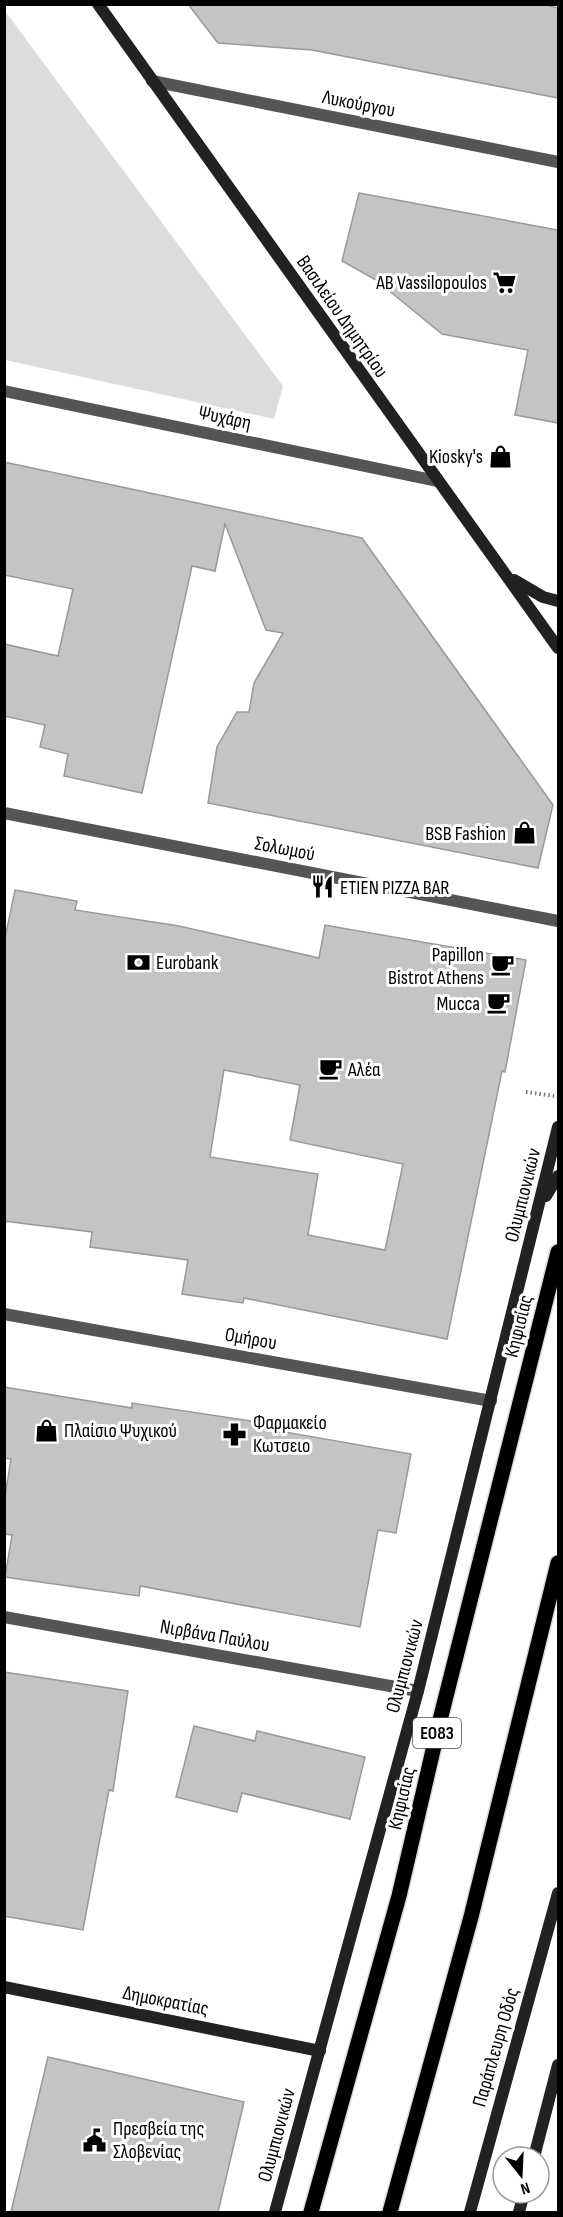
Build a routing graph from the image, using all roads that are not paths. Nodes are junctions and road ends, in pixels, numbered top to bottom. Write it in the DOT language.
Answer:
graph roads {
  1 [pos="98,4"];
  2 [pos="152,81"];
  3 [pos="558,162"];
  4 [pos="4,391"];
  5 [pos="437,481"];
  6 [pos="501,569"];
  7 [pos="558,600"];
  8 [pos="558,648"];
  9 [pos="4,813"];
  10 [pos="558,921"];
  11 [pos="558,1127"];
  12 [pos="558,1176"];
  13 [pos="540,1208"];
  14 [pos="558,1252"];
  15 [pos="4,1314"];
  16 [pos="491,1401"];
  17 [pos="558,1563"];
  18 [pos="4,1617"];
  19 [pos="418,1691"];
  20 [pos="558,1893"];
  21 [pos="4,1987"];
  22 [pos="320,2051"];
  23 [pos="558,2065"];
  24 [pos="537,2145"];
  25 [pos="275,2212"];
  26 [pos="311,2212"];
  27 [pos="390,2212"];
  28 [pos="470,2212"];
  1 -- 2 [label="street, Βασιλείου Δημητρίου"];
  2 -- 3 [label="street, Λυκούργου"];
  2 -- 5 [label="street, Βασιλείου Δημητρίου"];
  4 -- 5 [label="street, Ψυχάρη"];
  5 -- 6 [label="street, Βασιλείου Δημητρίου"];
  6 -- 7 [label="street"];
  6 -- 8 [label="street, Βασιλείου Δημητρίου"];
  9 -- 10 [label="street, Σολωμού"];
  11 -- 13 [label="street, Ολυμπιονικών"];
  12 -- 13 [label="street"];
  13 -- 16 [label="street, Ολυμπιονικών"];
  14 -- 26 [label="main road, Κηφισίας / ΕΟ83"];
  15 -- 16 [label="street, Ομήρου"];
  16 -- 19 [label="street, Ολυμπιονικών"];
  17 -- 27 [label="main road"];
  18 -- 19 [label="street, Νιρβάνα Παύλου"];
  19 -- 22 [label="street, Ολυμπιονικών"];
  20 -- 28 [label="street, Παράπλευρη Οδός"];
  21 -- 22 [label="street, Δημοκρατίας"];
  22 -- 25 [label="street, Ολυμπιονικών"];
  23 -- 24 [label="street"];
}
